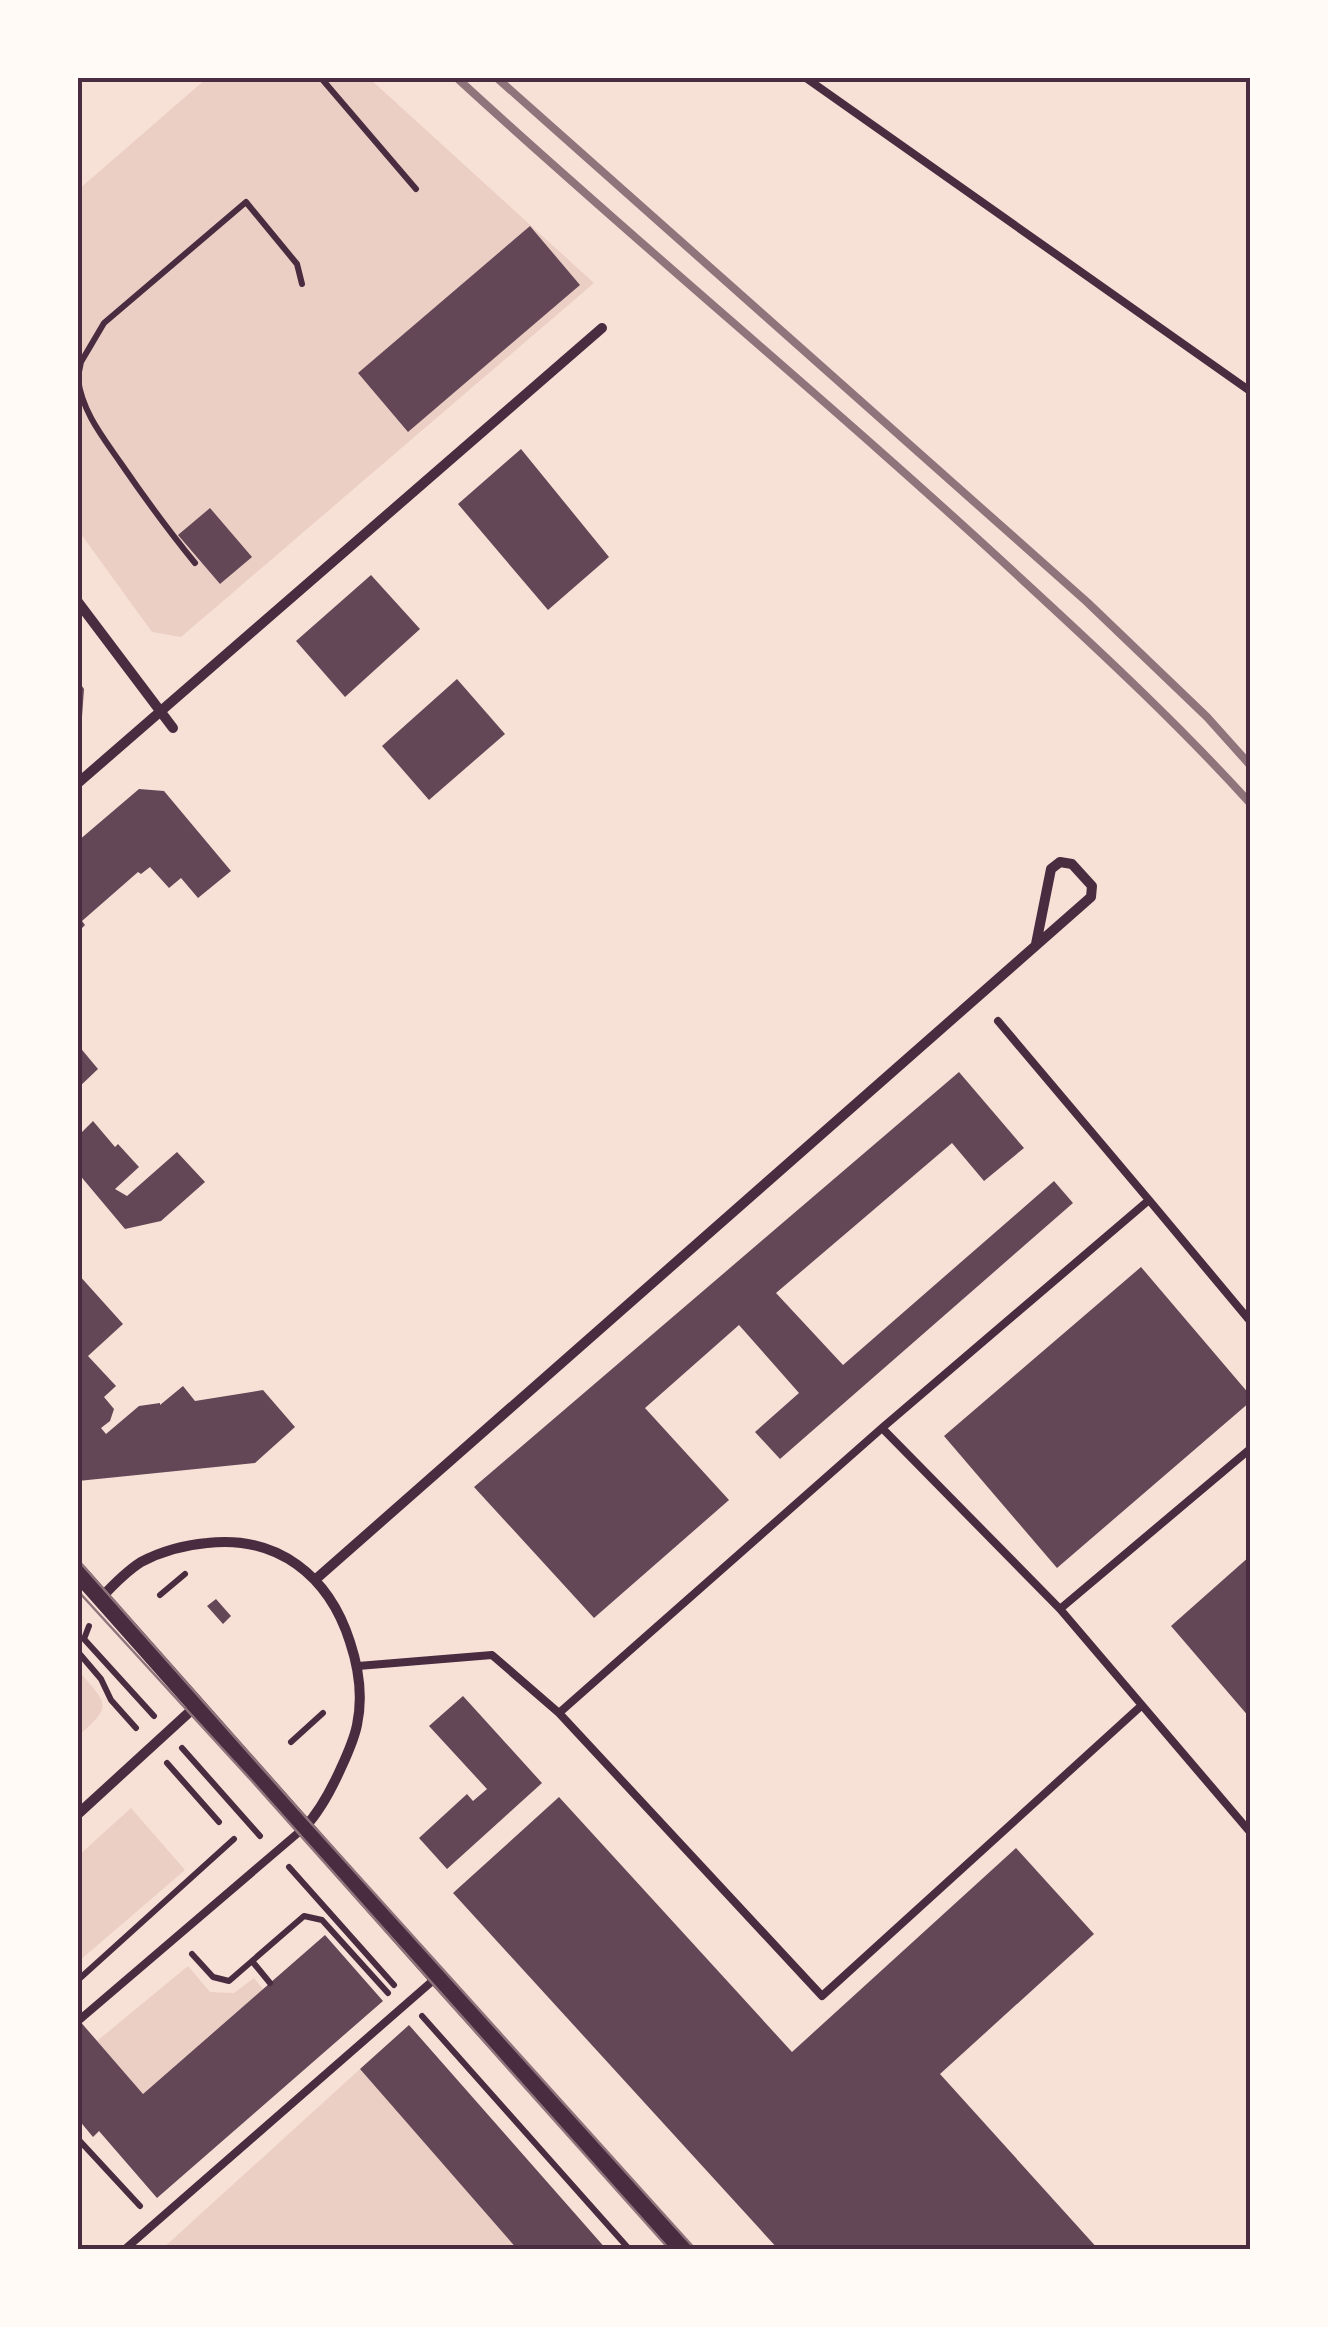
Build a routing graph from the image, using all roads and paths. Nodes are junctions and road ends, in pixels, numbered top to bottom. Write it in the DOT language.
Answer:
graph roads {
  1 [pos="321,78"];
  2 [pos="806,78"];
  3 [pos="416,189"];
  4 [pos="302,284"];
  5 [pos="602,328"];
  6 [pos="78,378"];
  7 [pos="1250,391"];
  8 [pos="195,562"];
  9 [pos="78,602"];
  10 [pos="160,710"];
  11 [pos="173,728"];
  12 [pos="78,783"];
  13 [pos="1036,944"];
  14 [pos="998,1021"];
  15 [pos="1149,1200"];
  16 [pos="1250,1321"];
  17 [pos="882,1428"];
  18 [pos="1250,1449"];
  19 [pos="193,1567"];
  20 [pos="78,1572"];
  21 [pos="316,1579"];
  22 [pos="160,1595"];
  23 [pos="101,1598"];
  24 [pos="1060,1609"];
  25 [pos="78,1652"];
  26 [pos="358,1666"];
  27 [pos="196,1706"];
  28 [pos="1141,1706"];
  29 [pos="323,1713"];
  30 [pos="559,1713"];
  31 [pos="168,1731"];
  32 [pos="292,1742"];
  33 [pos="152,1746"];
  34 [pos="78,1814"];
  35 [pos="219,1822"];
  36 [pos="304,1827"];
  37 [pos="1250,1832"];
  38 [pos="234,1839"];
  39 [pos="275,1852"];
  40 [pos="192,1954"];
  41 [pos="252,1961"];
  42 [pos="437,1977"];
  43 [pos="78,1980"];
  44 [pos="270,1983"];
  45 [pos="405,2004"];
  46 [pos="78,2021"];
  47 [pos="78,2139"];
  48 [pos="148,2215"];
  49 [pos="124,2250"];
  50 [pos="630,2250"];
  51 [pos="683,2250"];
  1 -- 3 [label="path"];
  2 -- 7 [label="lane"];
  4 -- 6 [label="path"];
  5 -- 10 [label="street"];
  6 -- 8 [label="path"];
  9 -- 10 [label="street"];
  10 -- 11 [label="street"];
  10 -- 12 [label="street"];
  13 -- 13 [label="street"];
  13 -- 21 [label="street"];
  14 -- 15 [label="lane"];
  15 -- 16 [label="lane"];
  15 -- 17 [label="lane"];
  17 -- 24 [label="lane"];
  17 -- 30 [label="lane"];
  18 -- 24 [label="lane"];
  19 -- 22 [label="path"];
  20 -- 23 [label="street"];
  21 -- 23 [label="street"];
  21 -- 26 [label="street"];
  23 -- 27 [label="street"];
  23 -- 31 [label="path"];
  24 -- 28 [label="lane"];
  25 -- 33 [label="path"];
  26 -- 30 [label="lane"];
  26 -- 36 [label="street"];
  27 -- 31 [label="street"];
  27 -- 36 [label="street"];
  28 -- 30 [label="lane"];
  28 -- 37 [label="lane"];
  29 -- 32 [label="path"];
  31 -- 33 [label="street"];
  31 -- 39 [label="path"];
  33 -- 34 [label="street"];
  33 -- 35 [label="path"];
  36 -- 39 [label="lane"];
  36 -- 42 [label="street"];
  38 -- 43 [label="path"];
  39 -- 45 [label="path"];
  39 -- 46 [label="lane"];
  40 -- 41 [label="path"];
  41 -- 44 [label="path"];
  41 -- 45 [label="path"];
  42 -- 45 [label="lane"];
  42 -- 51 [label="street"];
  45 -- 49 [label="lane"];
  45 -- 50 [label="path"];
  47 -- 48 [label="path"];
}
